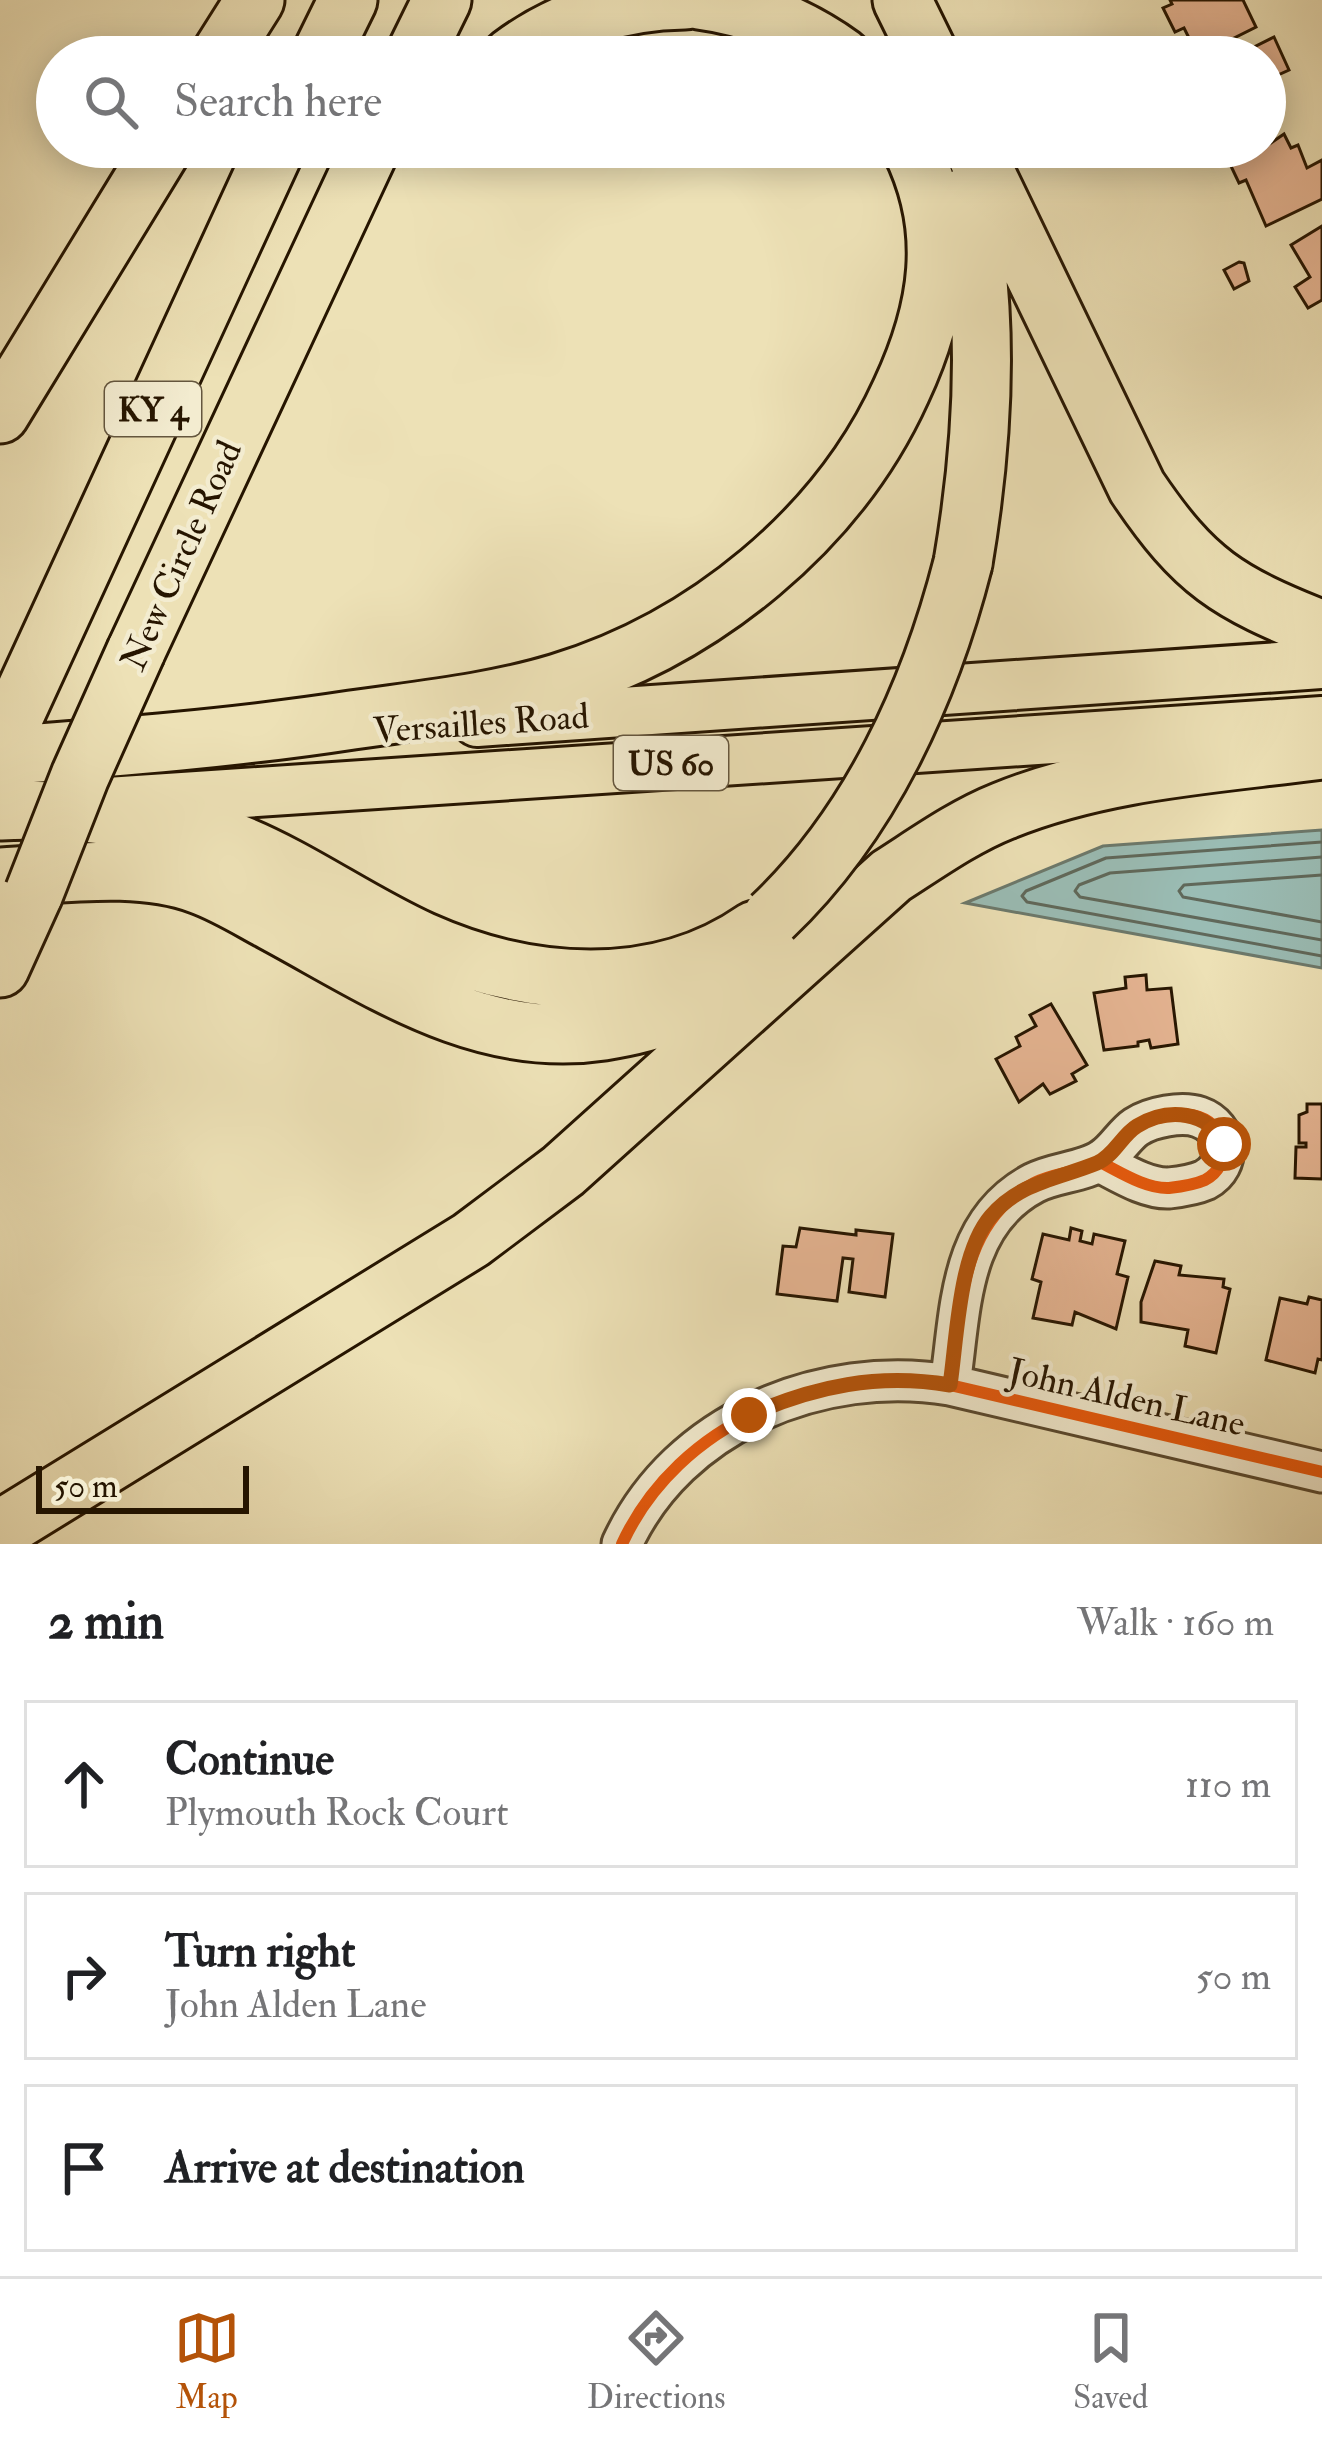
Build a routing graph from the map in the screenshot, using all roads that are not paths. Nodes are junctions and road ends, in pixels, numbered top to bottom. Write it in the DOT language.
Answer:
graph roads {
  1 [pos="255,0"];
  2 [pos="348,0"];
  3 [pos="442,0"];
  4 [pos="685,0"];
  5 [pos="699,0"];
  6 [pos="232,36"];
  7 [pos="330,36"];
  8 [pos="424,36"];
  9 [pos="545,36"];
  10 [pos="814,36"];
  11 [pos="150,168"];
  12 [pos="266,168"];
  13 [pos="361,168"];
  14 [pos="389,168"];
  15 [pos="921,168"];
  16 [pos="958,168"];
  17 [pos="983,168"];
  18 [pos="0,414"];
  19 [pos="224,457"];
  20 [pos="1322,630"];
  21 [pos="1322,664"];
  22 [pos="1322,721"];
  23 [pos="223,739"];
  24 [pos="1322,749"];
  25 [pos="0,751"];
  26 [pos="10,810"];
  27 [pos="17,885"];
  28 [pos="847,914"];
  29 [pos="0,968"];
  30 [pos="1100,1162"];
  31 [pos="950,1385"];
  32 [pos="1322,1472"];
  33 [pos="0,1530"];
  34 [pos="622,1544"];
  1 -- 6 [label="highway"];
  2 -- 7 [label="highway"];
  3 -- 8 [label="highway"];
  4 -- 9 [label="highway"];
  5 -- 10 [label="highway"];
  11 -- 18 [label="highway"];
  12 -- 25 [label="highway, KY 4"];
  13 -- 19 [label="highway, New Circle Road / KY 4"];
  14 -- 19 [label="highway"];
  15 -- 23 [label="highway"];
  16 -- 26 [label="highway, bridge"];
  17 -- 20 [label="highway"];
  19 -- 27 [label="highway, New Circle Road / KY 4, bridge"];
  21 -- 23 [label="main road, Versailles Road / US 60"];
  22 -- 26 [label="main road, Versailles Road / US 60"];
  23 -- 25 [label="highway, Versailles Road / US 60"];
  24 -- 28 [label="highway"];
  27 -- 28 [label="highway"];
  27 -- 29 [label="highway, New Circle Road / KY 4"];
  28 -- 33 [label="highway"];
  30 -- 31 [label="street"];
  31 -- 32 [label="street, John Alden Lane"];
  31 -- 34 [label="street, John Alden Lane"];
}
